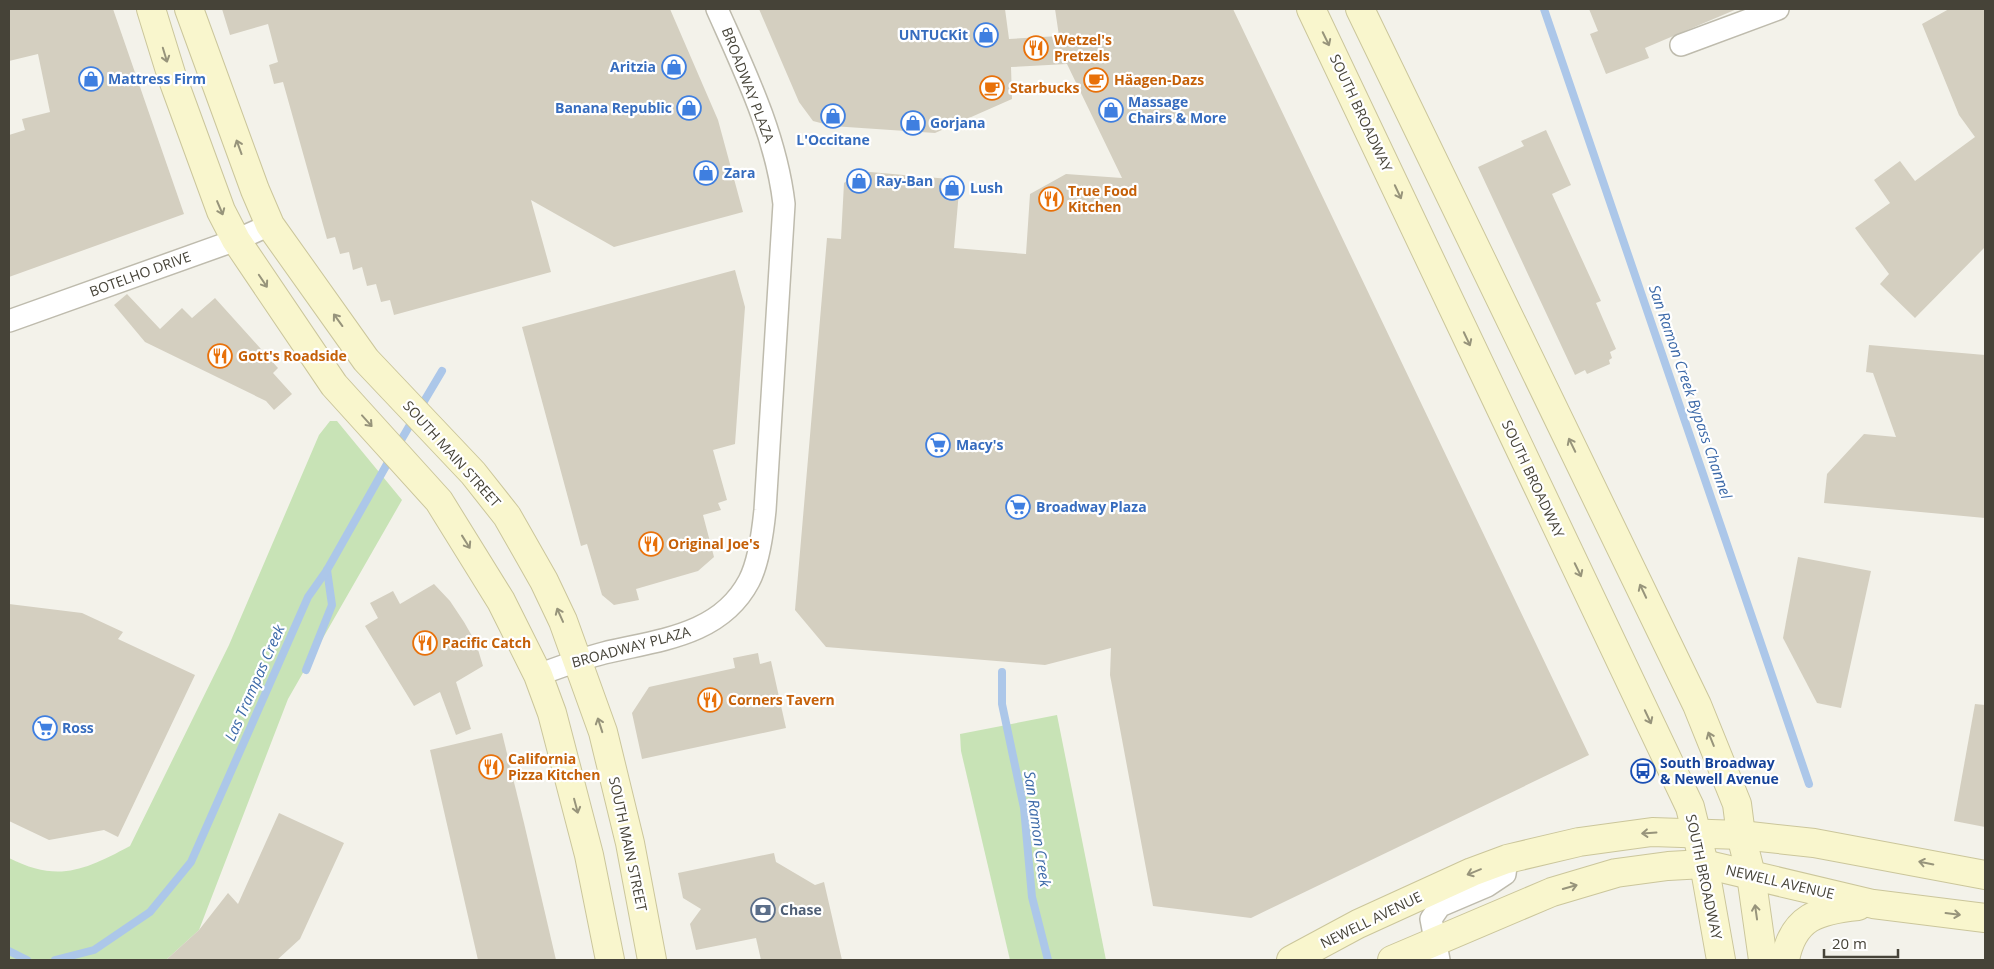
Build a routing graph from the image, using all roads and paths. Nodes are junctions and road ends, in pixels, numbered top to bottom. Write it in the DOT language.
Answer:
graph roads {
  1 [pos="151,9"];
  2 [pos="189,9"];
  3 [pos="717,9"];
  4 [pos="1311,9"];
  5 [pos="1360,9"];
  6 [pos="1778,9"];
  7 [pos="1681,45"];
  8 [pos="270,225"];
  9 [pos="236,240"];
  10 [pos="9,321"];
  11 [pos="577,660"];
  12 [pos="538,675"];
  13 [pos="1698,834"];
  14 [pos="1741,835"];
  15 [pos="1507,859"];
  16 [pos="1704,864"];
  17 [pos="1751,875"];
  18 [pos="1985,875"];
  19 [pos="1873,904"];
  20 [pos="1985,918"];
  21 [pos="1438,951"];
  22 [pos="610,960"];
  23 [pos="652,960"];
  24 [pos="1291,960"];
  25 [pos="1392,960"];
  26 [pos="1721,960"];
  27 [pos="1763,960"];
  28 [pos="1785,960"];
  1 -- 9 [label="main road, one-way"];
  8 -- 2 [label="main road, SOUTH MAIN STREET, one-way"];
  3 -- 11 [label="street, BROADWAY PLAZA"];
  4 -- 13 [label="main road, SOUTH BROADWAY, one-way"];
  14 -- 5 [label="main road, one-way"];
  6 -- 7 [label="street"];
  8 -- 9 [label="street, BOTELHO DRIVE"];
  11 -- 8 [label="main road, SOUTH MAIN STREET, one-way"];
  9 -- 10 [label="street, BOTELHO DRIVE"];
  9 -- 12 [label="main road, one-way"];
  11 -- 12 [label="street, BROADWAY PLAZA"];
  23 -- 11 [label="main road, SOUTH MAIN STREET, one-way"];
  12 -- 22 [label="main road, one-way"];
  13 -- 14 [label="main road, NEWELL AVENUE"];
  13 -- 15 [label="main road, NEWELL AVENUE, one-way"];
  13 -- 16 [label="main road, SOUTH BROADWAY"];
  14 -- 17 [label="main road"];
  18 -- 14 [label="main road, NEWELL AVENUE, one-way"];
  15 -- 21 [label="street, NEWELL AVENUE"];
  15 -- 24 [label="main road, NEWELL AVENUE, one-way"];
  16 -- 17 [label="main road, NEWELL AVENUE"];
  21 -- 16 [label="main road, NEWELL AVENUE, one-way"];
  16 -- 26 [label="main road, SOUTH BROADWAY"];
  17 -- 19 [label="main road, NEWELL AVENUE"];
  27 -- 17 [label="main road, one-way"];
  19 -- 20 [label="main road, NEWELL AVENUE, one-way"];
  19 -- 28 [label="main road"];
  21 -- 25 [label="main road, NEWELL AVENUE"];
}
